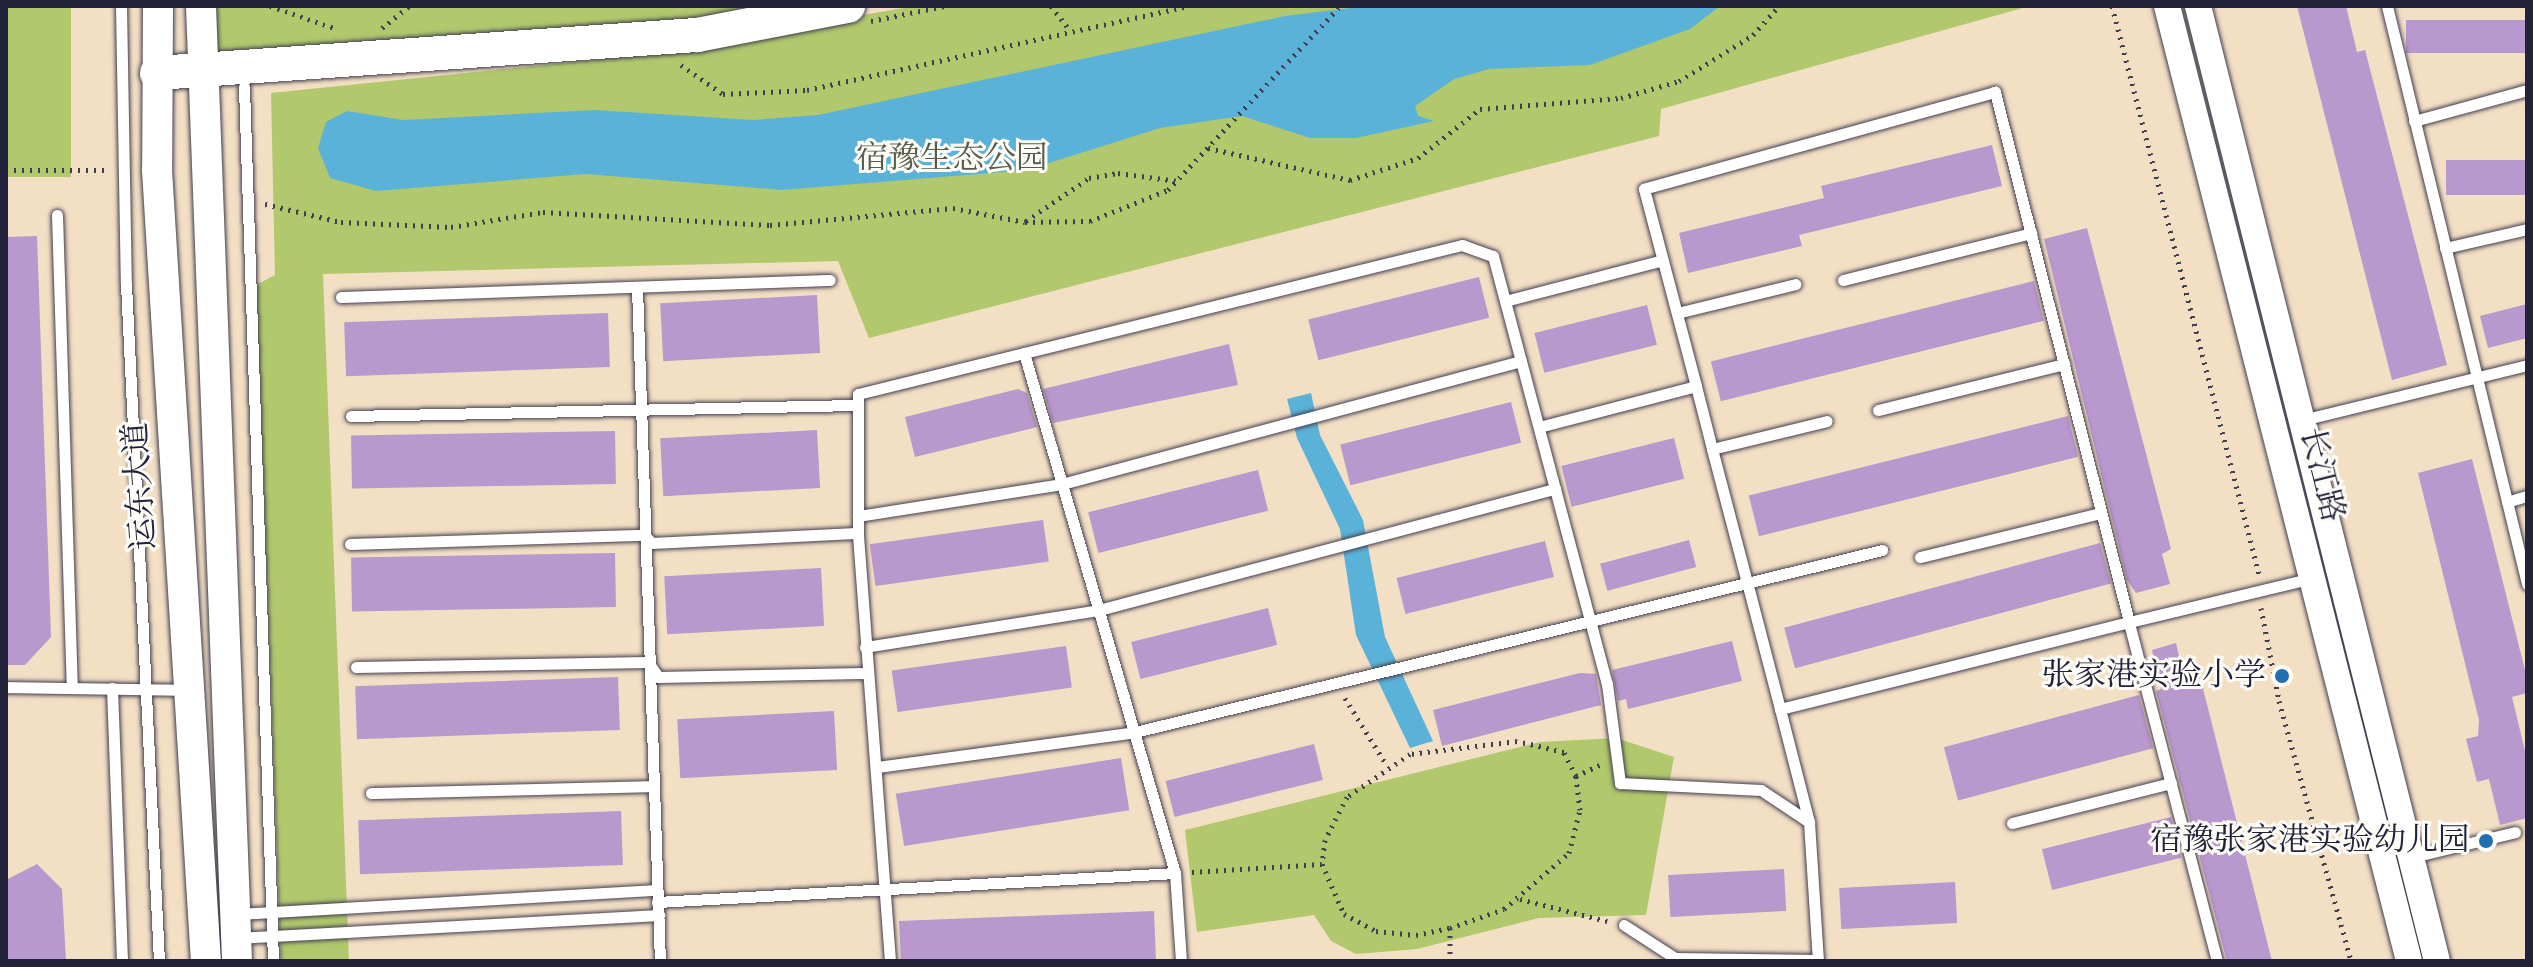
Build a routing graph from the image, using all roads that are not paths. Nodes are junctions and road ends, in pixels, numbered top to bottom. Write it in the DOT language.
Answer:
graph roads {
  1 [pos="121,6"];
  2 [pos="158,6"];
  3 [pos="201,6"];
  4 [pos="848,6"];
  5 [pos="2167,6"];
  6 [pos="2198,6"];
  7 [pos="2387,6"];
  8 [pos="200,71"];
  9 [pos="157,73"];
  10 [pos="244,87"];
  11 [pos="2527,90"];
  12 [pos="2414,121"];
  13 [pos="57,215"];
  14 [pos="2527,229"];
  15 [pos="2031,233"];
  16 [pos="2445,248"];
  17 [pos="1663,260"];
  18 [pos="830,280"];
  19 [pos="1843,280"];
  20 [pos="1796,284"];
  21 [pos="637,287"];
  22 [pos="341,297"];
  23 [pos="1505,301"];
  24 [pos="1677,313"];
  25 [pos="1024,353"];
  26 [pos="1521,361"];
  27 [pos="2064,364"];
  28 [pos="2527,365"];
  29 [pos="2477,377"];
  30 [pos="1696,386"];
  31 [pos="855,405"];
  32 [pos="641,410"];
  33 [pos="1878,410"];
  34 [pos="351,416"];
  35 [pos="1827,421"];
  36 [pos="2302,421"];
  37 [pos="1539,427"];
  38 [pos="2274,428"];
  39 [pos="1712,449"];
  40 [pos="1062,484"];
  41 [pos="1555,489"];
  42 [pos="2527,496"];
  43 [pos="2507,502"];
  44 [pos="2101,513"];
  45 [pos="858,516"];
  46 [pos="858,533"];
  47 [pos="644,535"];
  48 [pos="350,544"];
  49 [pos="1882,550"];
  50 [pos="1920,557"];
  51 [pos="2340,571"];
  52 [pos="2312,578"];
  53 [pos="1747,582"];
  54 [pos="2527,584"];
  55 [pos="1099,610"];
  56 [pos="1590,622"];
  57 [pos="2129,622"];
  58 [pos="865,647"];
  59 [pos="648,662"];
  60 [pos="356,667"];
  61 [pos="866,673"];
  62 [pos="6,687"];
  63 [pos="72,688"];
  64 [pos="112,688"];
  65 [pos="143,689"];
  66 [pos="190,690"];
  67 [pos="1780,709"];
  68 [pos="1135,732"];
  69 [pos="877,767"];
  70 [pos="2171,783"];
  71 [pos="651,786"];
  72 [pos="371,793"];
  73 [pos="1809,822"];
  74 [pos="2012,823"];
  75 [pos="2515,832"];
  76 [pos="2411,857"];
  77 [pos="1175,873"];
  78 [pos="886,892"];
  79 [pos="657,903"];
  80 [pos="273,912"];
  81 [pos="1624,925"];
  82 [pos="273,935"];
  83 [pos="236,938"];
  84 [pos="122,961"];
  85 [pos="159,961"];
  86 [pos="206,961"];
  87 [pos="273,961"];
  88 [pos="660,961"];
  89 [pos="890,961"];
  90 [pos="1181,961"];
  91 [pos="1818,961"];
  92 [pos="2217,961"];
  93 [pos="2409,961"];
  94 [pos="2437,961"];
  1 -- 65 [label="lane"];
  2 -- 9 [label="main road, 运东大道"];
  3 -- 8 [label="main road"];
  4 -- 8 [label="main road"];
  5 -- 38 [label="street, 长江路"];
  6 -- 36 [label="street, 长江路"];
  7 -- 12 [label="lane"];
  8 -- 9 [label="main road"];
  8 -- 83 [label="main road"];
  9 -- 66 [label="main road, 运东大道"];
  10 -- 80 [label="lane"];
  11 -- 12 [label="lane"];
  12 -- 16 [label="lane"];
  13 -- 63 [label="lane"];
  14 -- 16 [label="lane"];
  15 -- 17 [label="lane"];
  15 -- 19 [label="lane"];
  15 -- 27 [label="lane"];
  16 -- 29 [label="lane"];
  17 -- 23 [label="lane"];
  17 -- 24 [label="lane"];
  18 -- 21 [label="lane"];
  20 -- 24 [label="lane"];
  21 -- 22 [label="lane"];
  21 -- 32 [label="lane"];
  23 -- 25 [label="lane"];
  23 -- 26 [label="lane"];
  24 -- 30 [label="lane"];
  25 -- 31 [label="lane"];
  25 -- 40 [label="lane"];
  26 -- 37 [label="lane"];
  26 -- 40 [label="lane"];
  27 -- 33 [label="lane"];
  27 -- 44 [label="lane"];
  28 -- 29 [label="lane"];
  29 -- 36 [label="lane"];
  29 -- 43 [label="lane"];
  30 -- 37 [label="lane"];
  30 -- 39 [label="lane"];
  31 -- 32 [label="lane"];
  31 -- 45 [label="lane"];
  32 -- 34 [label="lane"];
  32 -- 47 [label="lane"];
  35 -- 39 [label="lane"];
  36 -- 38 [label="lane"];
  36 -- 51 [label="street, 长江路"];
  37 -- 41 [label="lane"];
  38 -- 52 [label="street, 长江路"];
  39 -- 53 [label="lane"];
  40 -- 45 [label="lane"];
  40 -- 55 [label="lane"];
  41 -- 55 [label="lane"];
  41 -- 56 [label="lane"];
  42 -- 43 [label="lane"];
  43 -- 54 [label="lane"];
  44 -- 50 [label="lane"];
  44 -- 57 [label="lane"];
  45 -- 46 [label="lane"];
  46 -- 47 [label="lane"];
  46 -- 58 [label="lane"];
  47 -- 48 [label="lane"];
  47 -- 59 [label="lane"];
  49 -- 53 [label="lane"];
  51 -- 52 [label="lane"];
  51 -- 76 [label="street, 长江路"];
  52 -- 57 [label="lane"];
  52 -- 93 [label="street, 长江路"];
  53 -- 56 [label="lane"];
  53 -- 67 [label="lane"];
  55 -- 58 [label="lane"];
  55 -- 68 [label="lane"];
  56 -- 68 [label="lane"];
  56 -- 73 [label="lane"];
  57 -- 67 [label="lane"];
  57 -- 70 [label="lane"];
  58 -- 61 [label="lane"];
  59 -- 60 [label="lane"];
  59 -- 61 [label="lane"];
  59 -- 71 [label="lane"];
  61 -- 69 [label="lane"];
  62 -- 63 [label="lane"];
  63 -- 64 [label="lane"];
  64 -- 65 [label="lane"];
  64 -- 84 [label="lane"];
  65 -- 66 [label="lane"];
  65 -- 85 [label="lane"];
  66 -- 86 [label="main road, 运东大道"];
  67 -- 73 [label="lane"];
  68 -- 69 [label="lane"];
  68 -- 77 [label="lane"];
  69 -- 78 [label="lane"];
  70 -- 74 [label="lane"];
  70 -- 92 [label="lane"];
  71 -- 72 [label="lane"];
  71 -- 79 [label="lane"];
  73 -- 91 [label="lane"];
  75 -- 76 [label="lane"];
  76 -- 94 [label="street, 长江路"];
  77 -- 78 [label="lane"];
  77 -- 90 [label="lane"];
  78 -- 79 [label="lane"];
  78 -- 89 [label="lane"];
  79 -- 80 [label="lane"];
  79 -- 82 [label="lane"];
  79 -- 88 [label="lane"];
  80 -- 82 [label="lane"];
  80 -- 83 [label="lane"];
  81 -- 91 [label="lane"];
  82 -- 83 [label="lane"];
  82 -- 87 [label="lane"];
}
